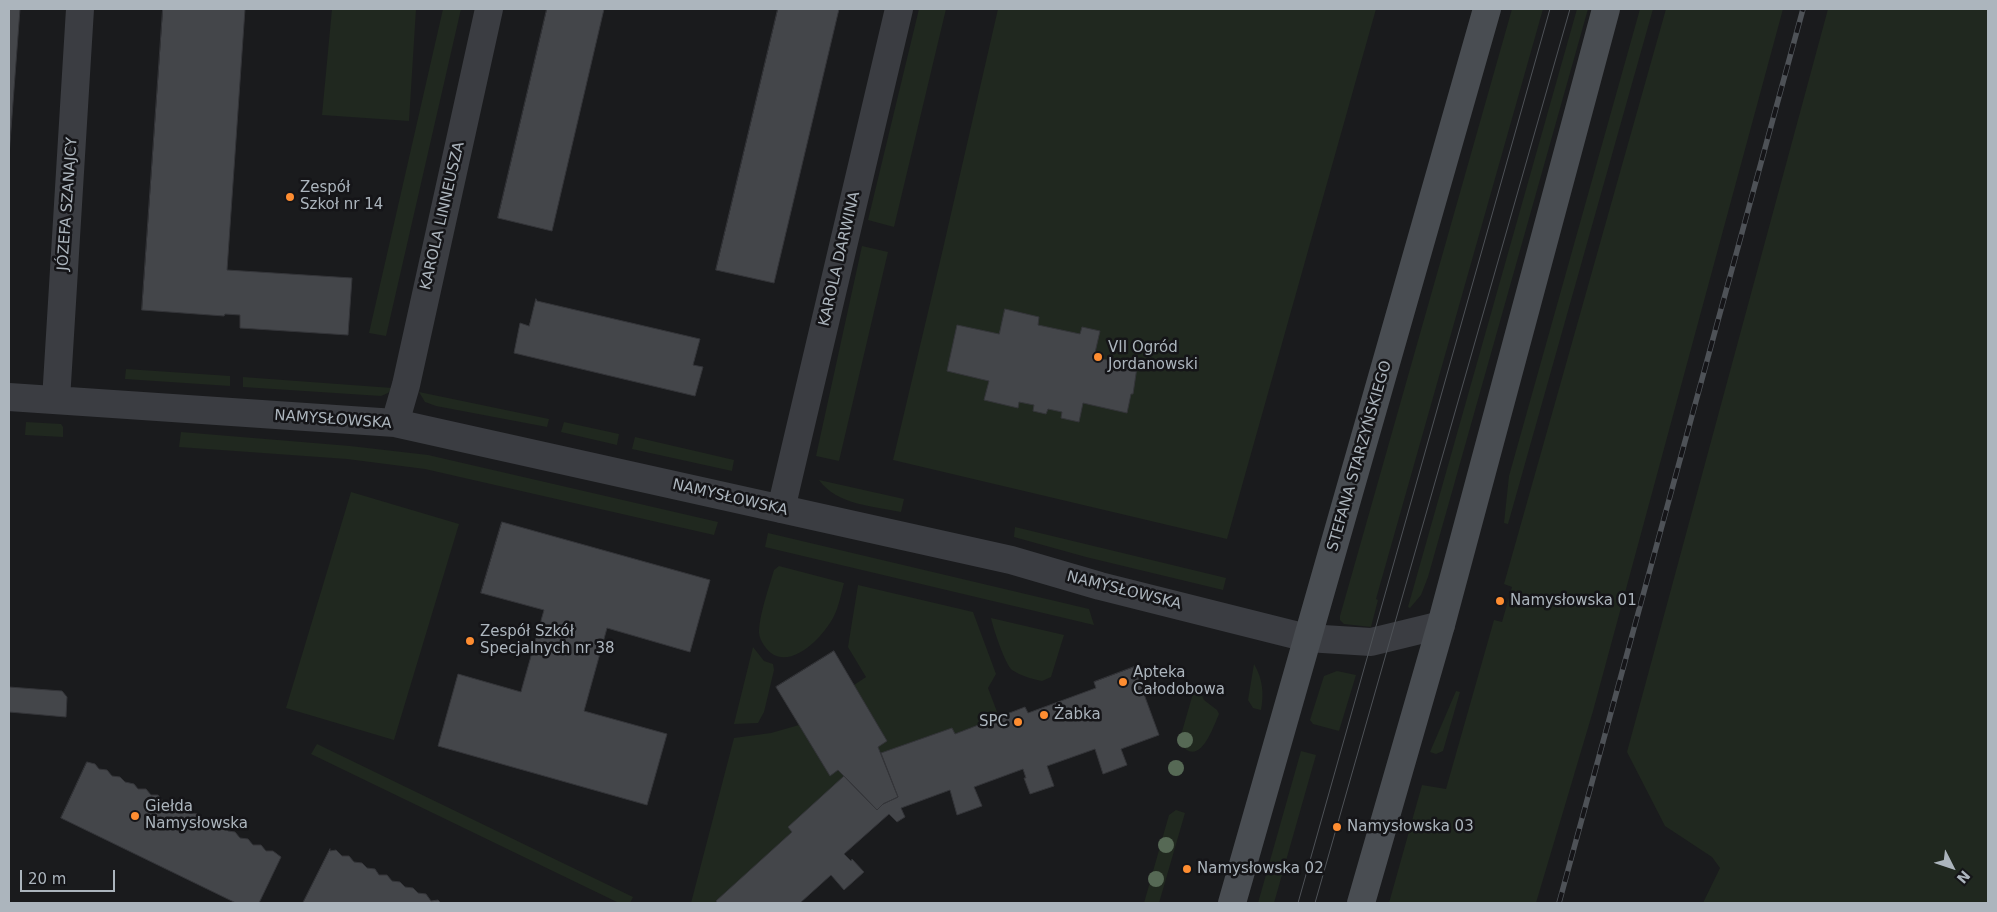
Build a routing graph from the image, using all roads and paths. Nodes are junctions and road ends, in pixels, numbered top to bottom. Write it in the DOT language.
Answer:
graph roads {
  1 [pos="80,9"];
  2 [pos="489,9"];
  3 [pos="899,9"];
  4 [pos="1487,9"];
  5 [pos="1606,9"];
  6 [pos="9,397"];
  7 [pos="56,400"];
  8 [pos="395,423"];
  9 [pos="781,509"];
  10 [pos="1441,625"];
  11 [pos="1307,638"];
  12 [pos="1232,903"];
  13 [pos="1361,903"];
  1 -- 7 [label="street, JÓZEFA SZANAJCY"];
  2 -- 8 [label="street, KAROLA LINNEUSZA"];
  3 -- 9 [label="street, KAROLA DARWINA"];
  4 -- 11 [label="main road, STEFANA STARZYŃSKIEGO"];
  5 -- 10 [label="main road"];
  6 -- 7 [label="street, NAMYSŁOWSKA"];
  7 -- 8 [label="street, NAMYSŁOWSKA"];
  8 -- 9 [label="street, NAMYSŁOWSKA"];
  9 -- 11 [label="street, NAMYSŁOWSKA"];
  10 -- 11 [label="street, NAMYSŁOWSKA"];
  10 -- 13 [label="main road"];
  11 -- 12 [label="main road, STEFANA STARZYŃSKIEGO"];
}
